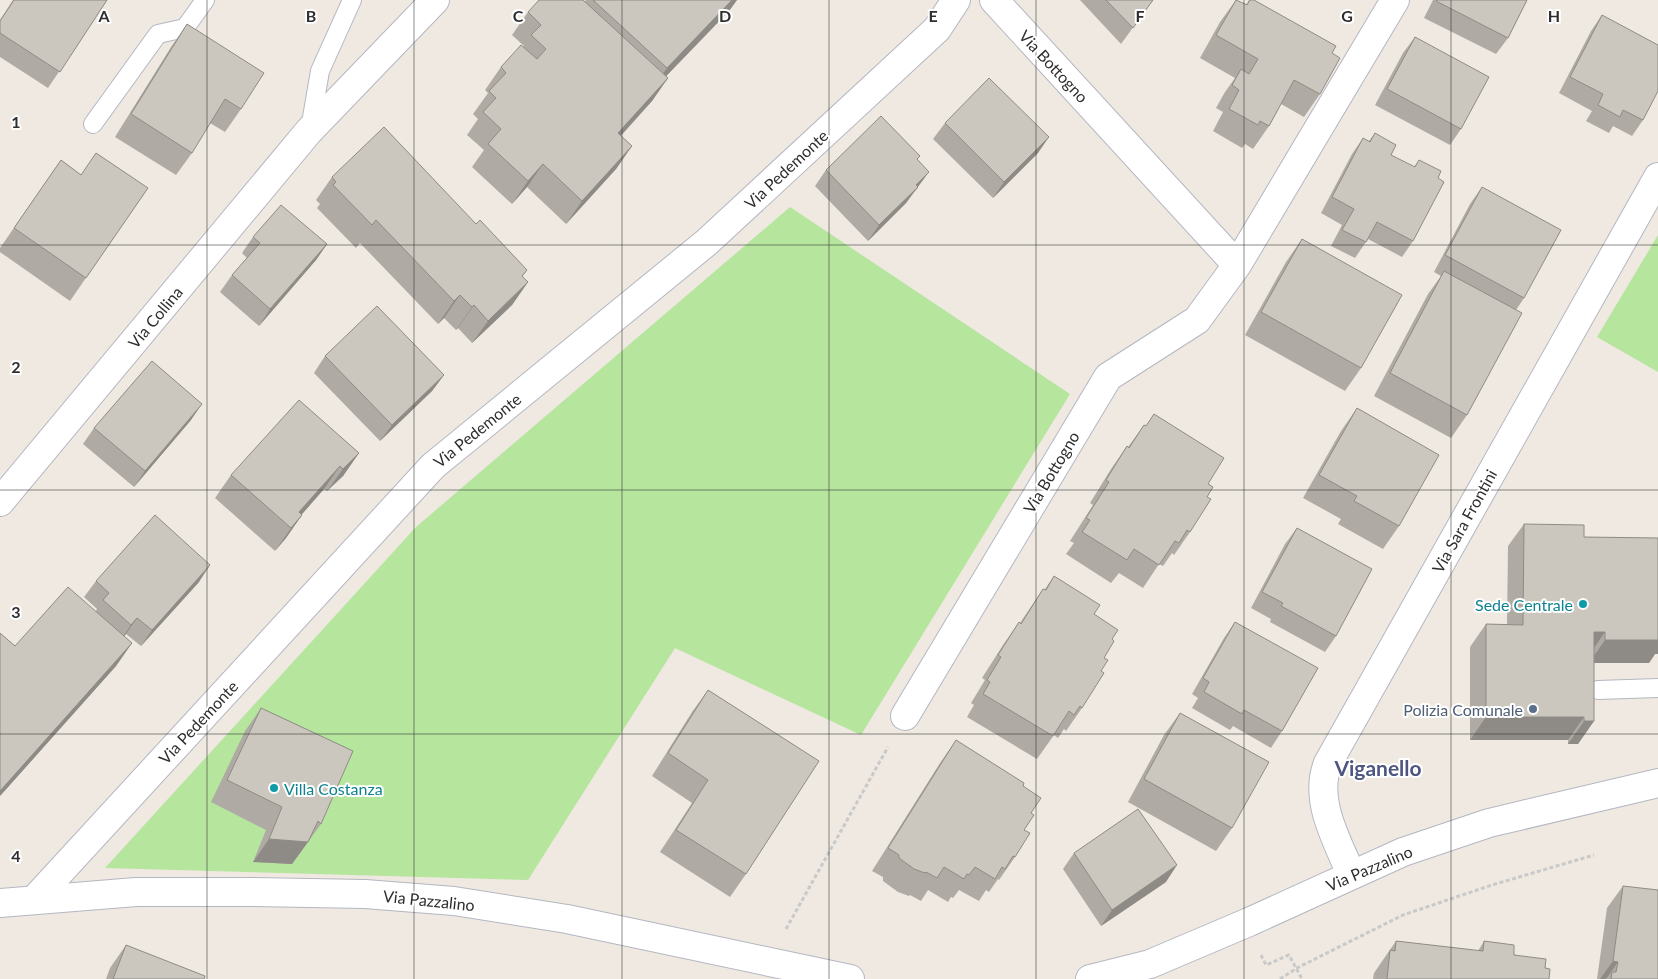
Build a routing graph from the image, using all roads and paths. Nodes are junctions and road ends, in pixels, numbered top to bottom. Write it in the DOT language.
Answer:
graph roads {
  1 [pos="206,0"];
  2 [pos="352,0"];
  3 [pos="435,0"];
  4 [pos="956,0"];
  5 [pos="994,0"];
  6 [pos="1395,0"];
  7 [pos="93,124"];
  8 [pos="309,132"];
  9 [pos="1658,177"];
  10 [pos="1237,265"];
  11 [pos="0,502"];
  12 [pos="1658,688"];
  13 [pos="1598,690"];
  14 [pos="905,716"];
  15 [pos="1658,783"];
  16 [pos="1594,854"];
  17 [pos="1351,874"];
  18 [pos="35,899"];
  19 [pos="0,903"];
  20 [pos="1261,954"];
  21 [pos="767,962"];
  22 [pos="1296,968"];
  23 [pos="850,979"];
  24 [pos="1090,979"];
  25 [pos="1280,979"];
  26 [pos="1302,979"];
  1 -- 7 [label="lane"];
  2 -- 8 [label="lane, Via Collina"];
  3 -- 8 [label="street, Via Collina"];
  4 -- 18 [label="street, Via Pedemonte"];
  5 -- 10 [label="street, Via Bottogno"];
  6 -- 10 [label="street, Via Bottogno"];
  8 -- 11 [label="street, Via Collina"];
  9 -- 17 [label="street, Via Sara Frontini"];
  10 -- 14 [label="street, Via Bottogno"];
  12 -- 13 [label="lane"];
  14 -- 21 [label="path"];
  15 -- 17 [label="street, Via Pazzalino"];
  16 -- 22 [label="path"];
  17 -- 24 [label="street, Via Pazzalino"];
  18 -- 19 [label="street, Via Pazzalino"];
  18 -- 21 [label="street, Via Pazzalino"];
  20 -- 22 [label="path"];
  21 -- 23 [label="street, Via Pazzalino"];
  22 -- 25 [label="path"];
  22 -- 26 [label="path"];
}
